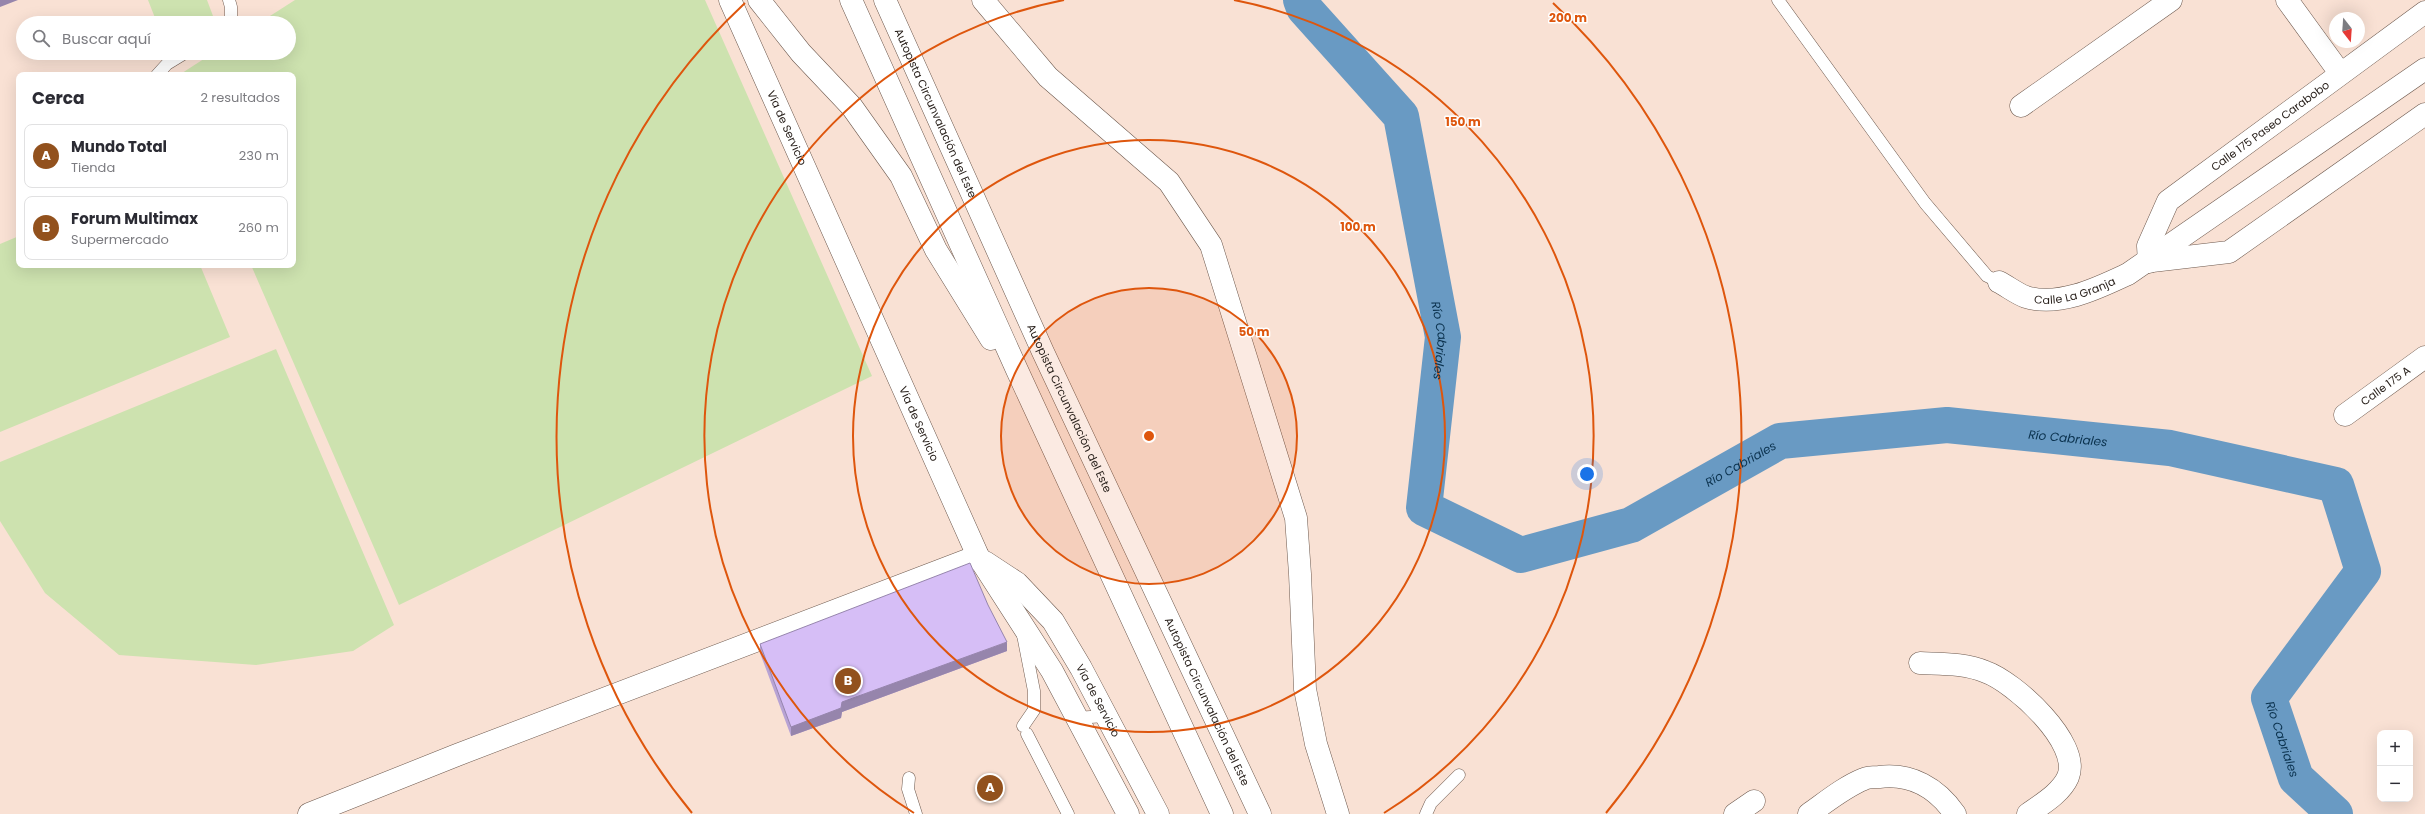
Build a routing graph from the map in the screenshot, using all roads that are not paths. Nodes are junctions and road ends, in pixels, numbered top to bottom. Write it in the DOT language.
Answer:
graph roads {
  1 [pos="229,0"];
  2 [pos="730,0"];
  3 [pos="758,0"];
  4 [pos="851,0"];
  5 [pos="885,0"];
  6 [pos="983,0"];
  7 [pos="1778,0"];
  8 [pos="2171,0"];
  9 [pos="2287,0"];
  10 [pos="2425,12"];
  11 [pos="231,16"];
  12 [pos="174,60"];
  13 [pos="2425,69"];
  14 [pos="160,72"];
  15 [pos="2340,73"];
  16 [pos="2022,106"];
  17 [pos="2425,114"];
  18 [pos="2149,262"];
  19 [pos="1999,282"];
  20 [pos="2425,356"];
  21 [pos="1022,381"];
  22 [pos="2345,415"];
  23 [pos="978,556"];
  24 [pos="1022,628"];
  25 [pos="1920,663"];
  26 [pos="1081,668"];
  27 [pos="1052,671"];
  28 [pos="1105,716"];
  29 [pos="1076,718"];
  30 [pos="1459,775"];
  31 [pos="909,778"];
  32 [pos="1754,801"];
  33 [pos="309,814"];
  34 [pos="916,814"];
  35 [pos="1068,814"];
  36 [pos="1128,814"];
  37 [pos="1158,814"];
  38 [pos="1222,814"];
  39 [pos="1260,814"];
  40 [pos="1338,814"];
  41 [pos="1426,814"];
  42 [pos="1735,814"];
  43 [pos="1809,814"];
  44 [pos="1955,814"];
  45 [pos="2028,814"];
  1 -- 11 [label="lane"];
  2 -- 23 [label="main road, Vía de Servicio"];
  3 -- 21 [label="main road"];
  4 -- 21 [label="main road"];
  5 -- 39 [label="main road, Autopista Circunvalación del Este"];
  6 -- 40 [label="main road"];
  7 -- 19 [label="lane"];
  8 -- 16 [label="main road"];
  9 -- 15 [label="main road"];
  10 -- 15 [label="main road, Calle 175 Paseo Carabobo"];
  12 -- 14 [label="lane"];
  13 -- 18 [label="main road"];
  15 -- 18 [label="main road, Calle 175 Paseo Carabobo"];
  17 -- 18 [label="main road"];
  18 -- 19 [label="main road, Calle La Granja"];
  20 -- 22 [label="main road, Calle 175 A"];
  21 -- 38 [label="main road"];
  23 -- 24 [label="main road"];
  23 -- 26 [label="main road, Vía de Servicio"];
  23 -- 33 [label="main road"];
  24 -- 27 [label="main road"];
  24 -- 35 [label="lane"];
  25 -- 45 [label="main road"];
  26 -- 27 [label="main road"];
  26 -- 28 [label="main road, Vía de Servicio"];
  27 -- 29 [label="main road"];
  28 -- 29 [label="lane"];
  28 -- 37 [label="main road, Vía de Servicio"];
  29 -- 36 [label="main road"];
  30 -- 41 [label="lane"];
  31 -- 34 [label="lane"];
  32 -- 42 [label="main road"];
  43 -- 44 [label="main road"];
}
